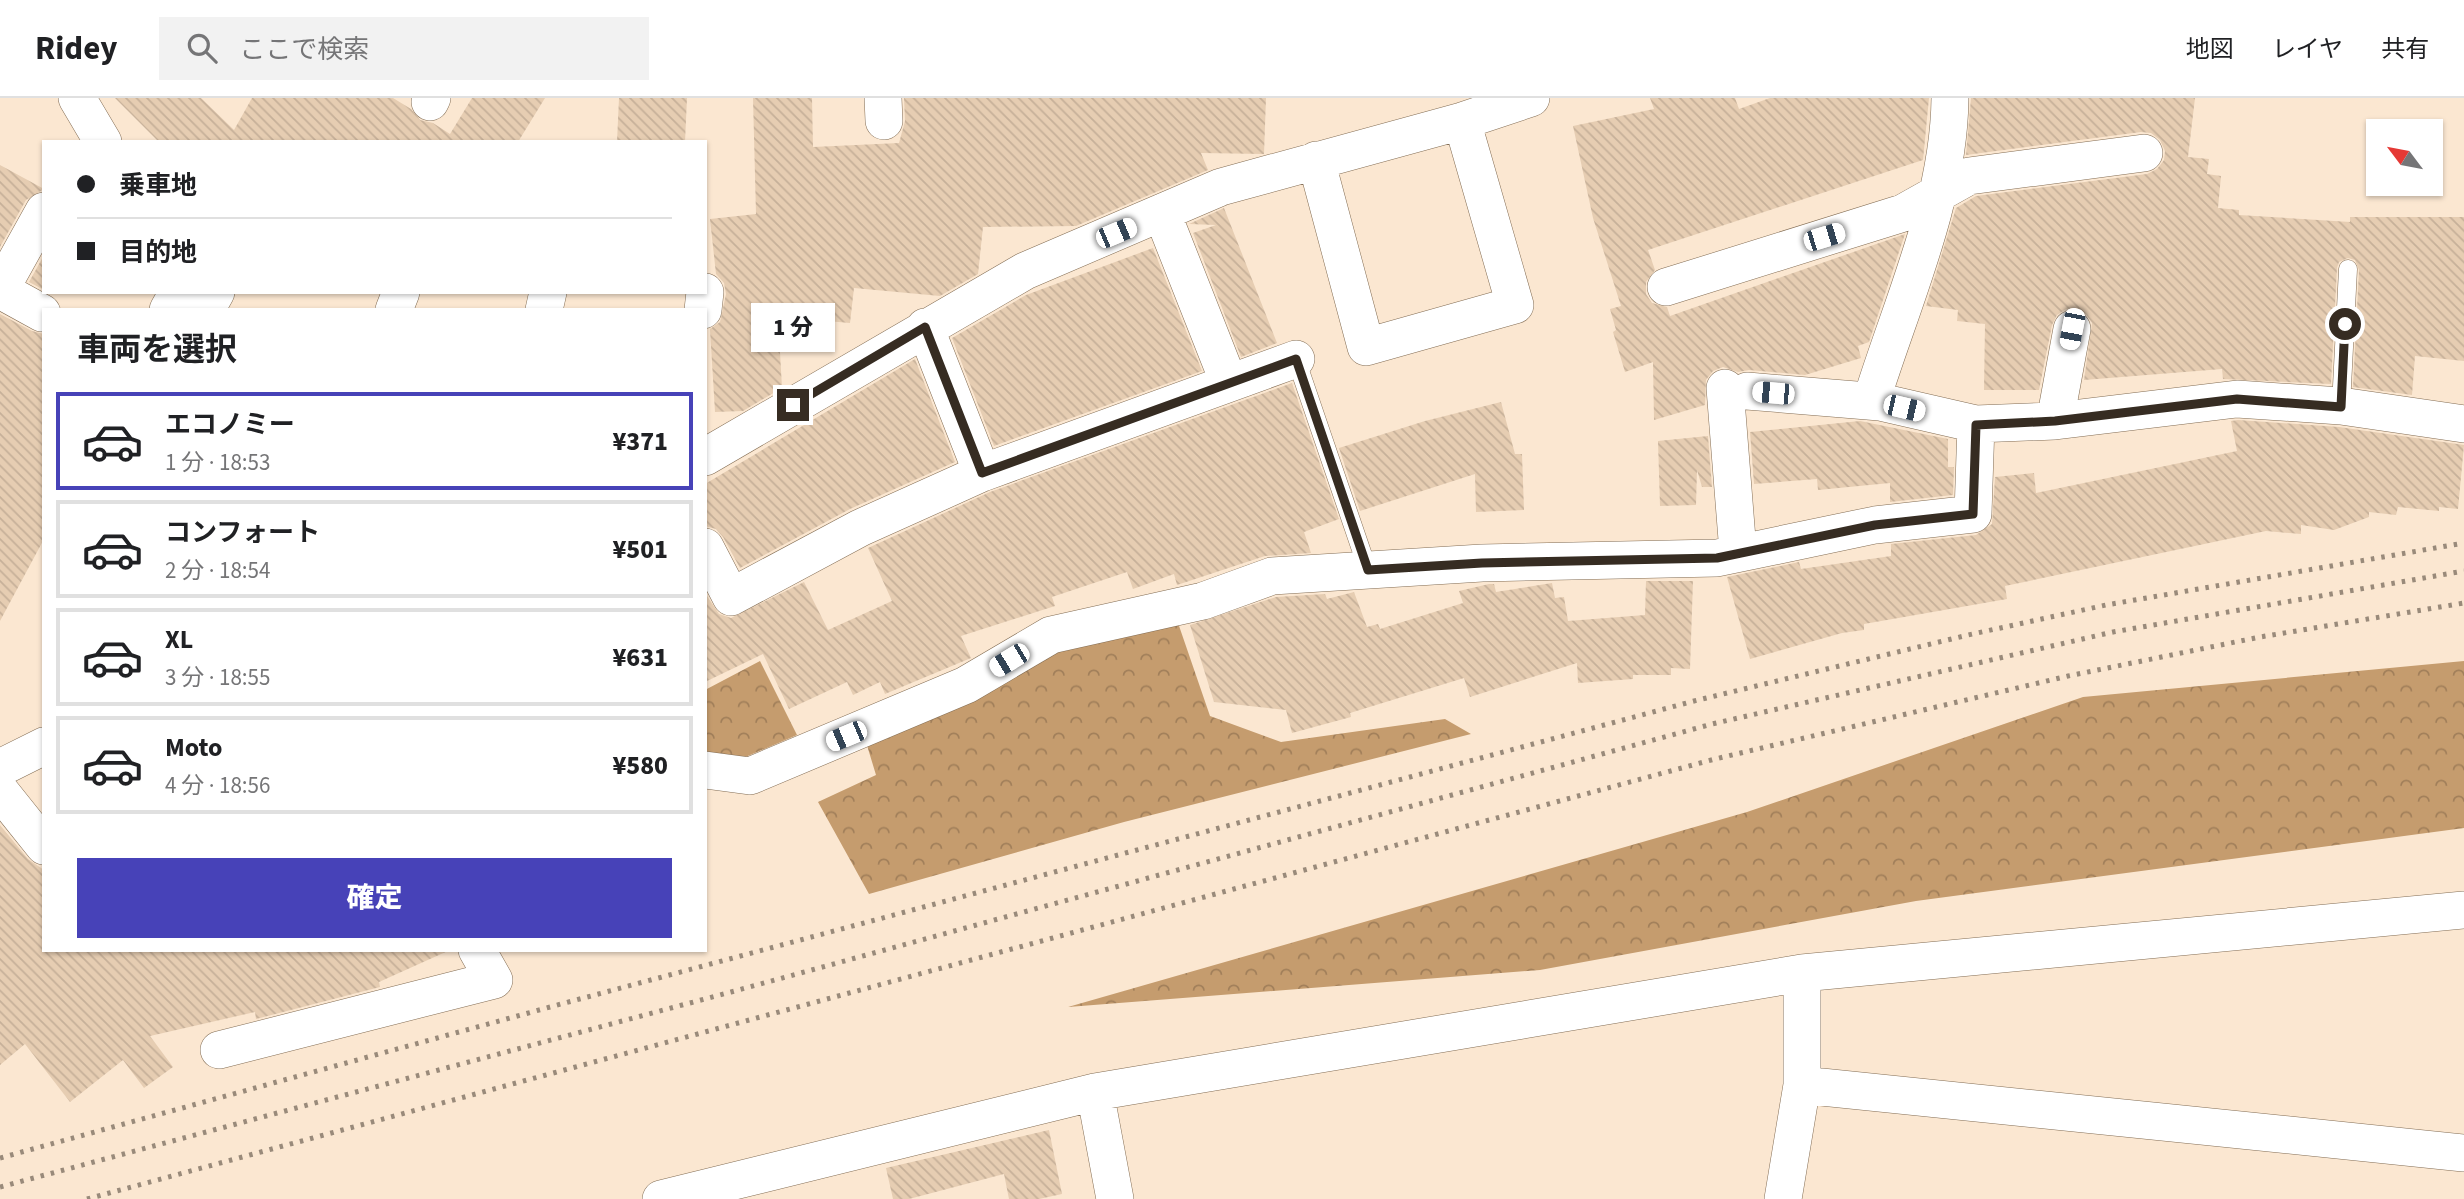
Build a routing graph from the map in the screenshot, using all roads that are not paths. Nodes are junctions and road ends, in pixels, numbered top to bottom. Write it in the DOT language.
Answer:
graph roads {
  1 [pos="1950,98"];
  2 [pos="1511,101"];
  3 [pos="1462,121"];
  4 [pos="2144,153"];
  5 [pos="1316,160"];
  6 [pos="1938,193"];
  7 [pos="1162,213"];
  8 [pos="42,215"];
  9 [pos="2348,269"];
  10 [pos="1666,287"];
  11 [pos="0,290"];
  12 [pos="42,313"];
  13 [pos="925,327"];
  14 [pos="2072,329"];
  15 [pos="1296,359"];
  16 [pos="1229,383"];
  17 [pos="1880,402"];
  18 [pos="2341,407"];
  19 [pos="2055,421"];
  20 [pos="2464,424"];
  21 [pos="1976,425"];
  22 [pos="707,456"];
  23 [pos="982,473"];
  24 [pos="707,551"];
  25 [pos="1738,552"];
  26 [pos="1368,570"];
  27 [pos="42,747"];
  28 [pos="0,768"];
  29 [pos="707,770"];
  30 [pos="0,791"];
  31 [pos="42,843"];
  32 [pos="2464,910"];
  33 [pos="478,952"];
  34 [pos="1802,973"];
  35 [pos="219,1050"];
  36 [pos="1802,1085"];
  37 [pos="1095,1092"];
  38 [pos="2464,1153"];
  39 [pos="661,1199"];
  40 [pos="1115,1199"];
  41 [pos="1783,1199"];
  1 -- 6 [label="street"];
  2 -- 3 [label="street"];
  3 -- 5 [label="street"];
  3 -- 5 [label="street"];
  4 -- 6 [label="street"];
  5 -- 7 [label="street"];
  6 -- 10 [label="street"];
  6 -- 17 [label="street"];
  7 -- 13 [label="street"];
  7 -- 16 [label="street"];
  8 -- 11 [label="street"];
  9 -- 18 [label="lane"];
  11 -- 12 [label="street"];
  13 -- 22 [label="street"];
  13 -- 23 [label="street"];
  14 -- 19 [label="street"];
  15 -- 16 [label="street"];
  15 -- 26 [label="lane"];
  16 -- 23 [label="street"];
  17 -- 21 [label="street"];
  17 -- 25 [label="street"];
  18 -- 19 [label="street"];
  18 -- 20 [label="street"];
  19 -- 21 [label="street"];
  21 -- 25 [label="street"];
  23 -- 24 [label="street"];
  25 -- 26 [label="street"];
  26 -- 29 [label="street"];
  27 -- 28 [label="street"];
  30 -- 31 [label="street"];
  32 -- 34 [label="street"];
  33 -- 35 [label="street"];
  34 -- 36 [label="street"];
  34 -- 37 [label="street"];
  36 -- 38 [label="street"];
  36 -- 41 [label="street"];
  37 -- 39 [label="street"];
  37 -- 40 [label="street"];
}
